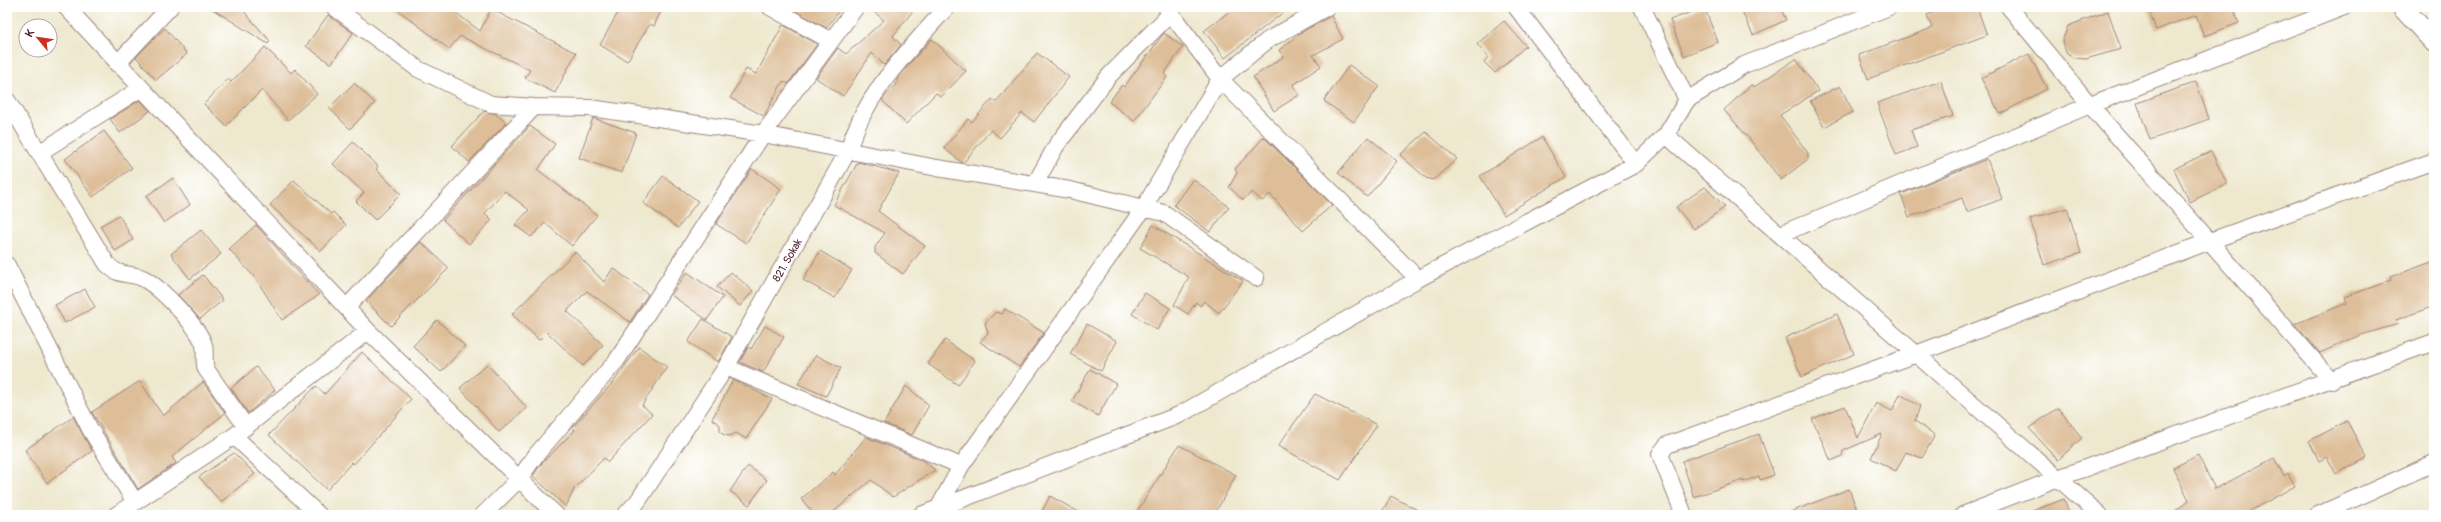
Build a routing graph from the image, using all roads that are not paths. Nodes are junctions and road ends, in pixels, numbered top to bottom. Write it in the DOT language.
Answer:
graph roads {
  1 [pos="66,7"];
  2 [pos="170,7"];
  3 [pos="334,7"];
  4 [pos="770,7"];
  5 [pos="856,7"];
  6 [pos="947,7"];
  7 [pos="1327,7"];
  8 [pos="1516,7"];
  9 [pos="1642,7"];
  10 [pos="1888,7"];
  11 [pos="2009,7"];
  12 [pos="2344,7"];
  13 [pos="2402,7"];
  14 [pos="1169,10"];
  15 [pos="831,41"];
  16 [pos="2434,42"];
  17 [pos="116,64"];
  18 [pos="1220,79"];
  19 [pos="140,89"];
  20 [pos="7,100"];
  21 [pos="1687,100"];
  22 [pos="2090,105"];
  23 [pos="534,107"];
  24 [pos="763,134"];
  25 [pos="1666,135"];
  26 [pos="848,151"];
  27 [pos="39,152"];
  28 [pos="2434,161"];
  29 [pos="1636,164"];
  30 [pos="1035,184"];
  31 [pos="1143,209"];
  32 [pos="1781,234"];
  33 [pos="2210,241"];
  34 [pos="7,265"];
  35 [pos="1256,278"];
  36 [pos="1418,279"];
  37 [pos="347,307"];
  38 [pos="368,331"];
  39 [pos="2434,342"];
  40 [pos="1916,354"];
  41 [pos="726,367"];
  42 [pos="2332,381"];
  43 [pos="240,431"];
  44 [pos="2434,463"];
  45 [pos="962,466"];
  46 [pos="2058,478"];
  47 [pos="518,479"];
  48 [pos="135,502"];
  49 [pos="939,507"];
  50 [pos="116,515"];
  51 [pos="319,515"];
  52 [pos="483,515"];
  53 [pos="556,515"];
  54 [pos="625,515"];
  55 [pos="921,515"];
  56 [pos="1684,515"];
  57 [pos="1963,515"];
  58 [pos="2100,515"];
  59 [pos="2318,515"];
  1 -- 17 [label="street"];
  2 -- 17 [label="street"];
  3 -- 23 [label="street"];
  4 -- 15 [label="street"];
  5 -- 15 [label="street"];
  6 -- 26 [label="street, 821. Sokak"];
  7 -- 18 [label="street"];
  8 -- 29 [label="street"];
  9 -- 21 [label="street"];
  10 -- 21 [label="street"];
  11 -- 22 [label="street"];
  12 -- 22 [label="street"];
  13 -- 16 [label="street"];
  14 -- 18 [label="street"];
  14 -- 30 [label="street"];
  15 -- 24 [label="street"];
  17 -- 19 [label="street"];
  18 -- 31 [label="street"];
  18 -- 36 [label="street"];
  19 -- 27 [label="street"];
  19 -- 37 [label="street"];
  20 -- 27 [label="street"];
  21 -- 25 [label="street"];
  22 -- 32 [label="street"];
  22 -- 33 [label="street"];
  23 -- 24 [label="street"];
  23 -- 37 [label="street"];
  24 -- 26 [label="street"];
  24 -- 47 [label="street"];
  25 -- 29 [label="street"];
  25 -- 32 [label="street"];
  26 -- 30 [label="street"];
  26 -- 41 [label="street, 821. Sokak"];
  27 -- 43 [label="street"];
  28 -- 33 [label="street"];
  29 -- 36 [label="street"];
  30 -- 31 [label="street"];
  31 -- 35 [label="street"];
  31 -- 45 [label="street"];
  32 -- 40 [label="street"];
  33 -- 40 [label="street"];
  33 -- 42 [label="street"];
  34 -- 48 [label="street"];
  36 -- 49 [label="street"];
  37 -- 38 [label="street"];
  38 -- 43 [label="street"];
  38 -- 47 [label="street"];
  39 -- 42 [label="street"];
  40 -- 46 [label="street"];
  40 -- 56 [label="street"];
  41 -- 45 [label="street"];
  41 -- 54 [label="street, 821. Sokak"];
  42 -- 46 [label="street"];
  43 -- 48 [label="street"];
  43 -- 51 [label="street"];
  44 -- 59 [label="street"];
  45 -- 49 [label="street"];
  46 -- 57 [label="street"];
  46 -- 58 [label="street"];
  47 -- 52 [label="street"];
  47 -- 53 [label="street"];
  48 -- 50 [label="street"];
  49 -- 55 [label="street"];
}
